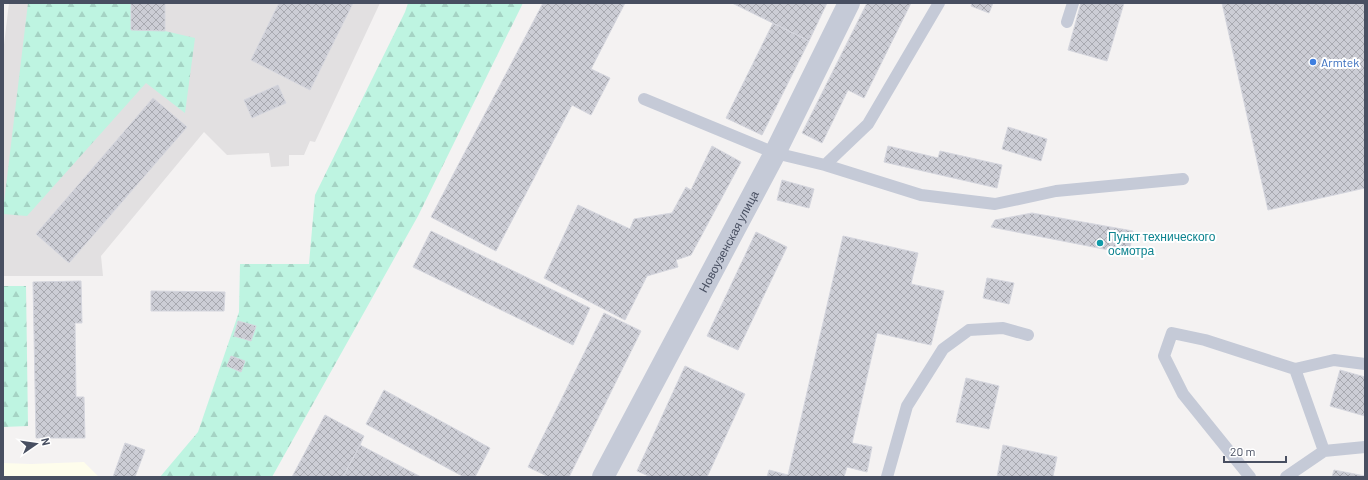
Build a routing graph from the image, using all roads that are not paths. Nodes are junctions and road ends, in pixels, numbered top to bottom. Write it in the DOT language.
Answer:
graph roads {
  1 [pos="849,3"];
  2 [pos="939,3"];
  3 [pos="1073,3"];
  4 [pos="1067,22"];
  5 [pos="644,99"];
  6 [pos="775,154"];
  7 [pos="824,165"];
  8 [pos="1183,179"];
  9 [pos="1028,335"];
  10 [pos="1365,364"];
  11 [pos="1295,369"];
  12 [pos="1365,447"];
  13 [pos="1324,451"];
  14 [pos="603,477"];
  15 [pos="887,477"];
  16 [pos="1250,477"];
  17 [pos="1286,477"];
  1 -- 6 [label="street, Новоузенская улица"];
  2 -- 7 [label="lane"];
  3 -- 4 [label="lane"];
  5 -- 6 [label="lane"];
  6 -- 7 [label="lane"];
  6 -- 14 [label="street, Новоузенская улица"];
  7 -- 8 [label="lane"];
  9 -- 15 [label="lane"];
  10 -- 11 [label="lane"];
  11 -- 13 [label="lane"];
  11 -- 16 [label="lane"];
  12 -- 13 [label="lane"];
  13 -- 17 [label="lane"];
}
